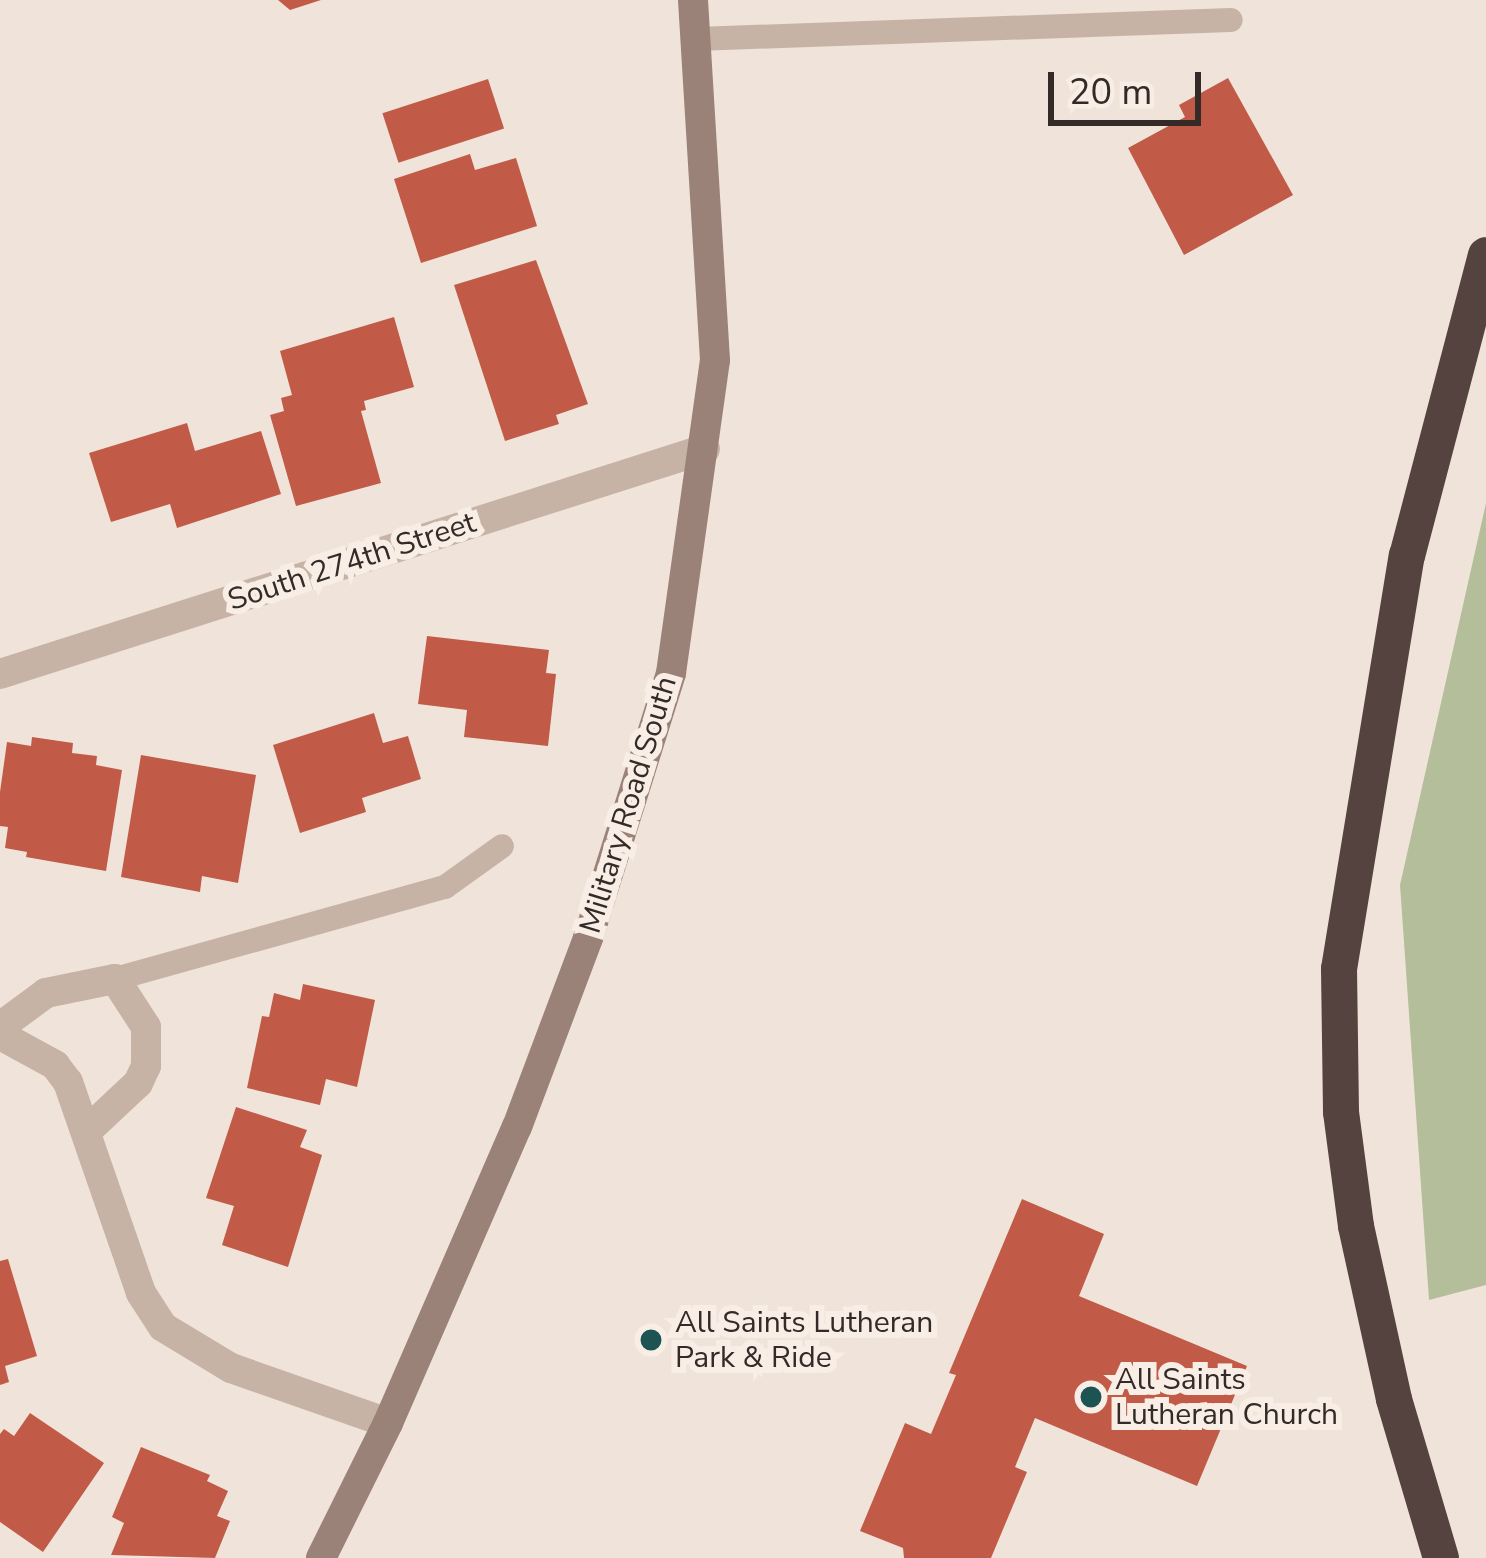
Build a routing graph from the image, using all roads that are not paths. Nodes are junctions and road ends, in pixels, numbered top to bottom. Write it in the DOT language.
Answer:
graph roads {
  1 [pos="693,0"];
  2 [pos="1231,20"];
  3 [pos="697,39"];
  4 [pos="1486,255"];
  5 [pos="705,449"];
  6 [pos="0,674"];
  7 [pos="502,846"];
  8 [pos="116,979"];
  9 [pos="0,1031"];
  10 [pos="88,1130"];
  11 [pos="388,1423"];
  12 [pos="320,1558"];
  13 [pos="1441,1558"];
  1 -- 3 [label="main road, Military Road South"];
  2 -- 3 [label="lane"];
  3 -- 5 [label="main road, Military Road South"];
  4 -- 13 [label="highway"];
  5 -- 6 [label="street, South 274th Street"];
  5 -- 11 [label="main road, Military Road South"];
  7 -- 8 [label="lane"];
  8 -- 9 [label="street"];
  8 -- 10 [label="street"];
  9 -- 10 [label="street"];
  10 -- 11 [label="street"];
  11 -- 12 [label="main road, Military Road South"];
}
